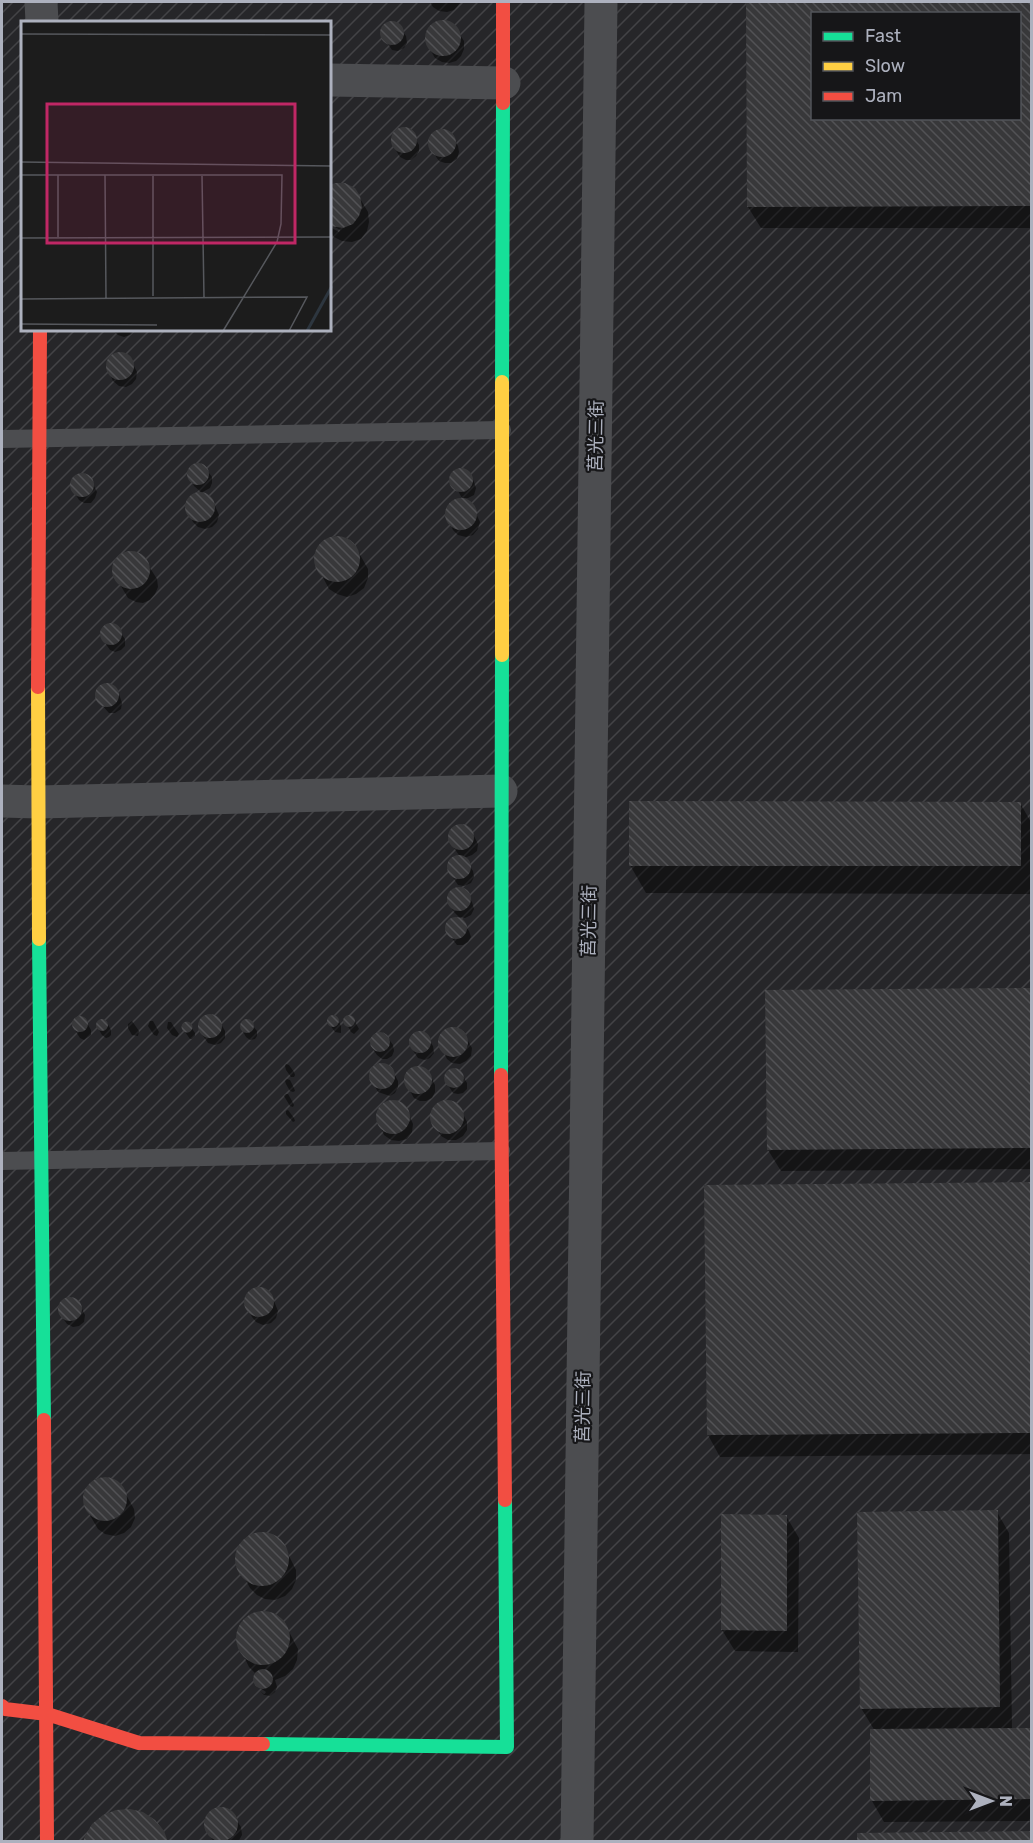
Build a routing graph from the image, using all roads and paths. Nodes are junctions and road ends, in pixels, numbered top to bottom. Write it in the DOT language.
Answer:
graph roads {
  1 [pos="41,2"];
  2 [pos="503,2"];
  3 [pos="601,2"];
  4 [pos="42,21"];
  5 [pos="332,80"];
  6 [pos="504,83"];
  7 [pos="40,332"];
  8 [pos="502,430"];
  9 [pos="2,439"];
  10 [pos="40,439"];
  11 [pos="501,791"];
  12 [pos="2,801"];
  13 [pos="38,802"];
  14 [pos="501,1151"];
  15 [pos="2,1161"];
  16 [pos="41,1161"];
  17 [pos="2,1706"];
  18 [pos="47,1714"];
  19 [pos="47,1842"];
  20 [pos="577,1842"];
  1 -- 4 [label="street"];
  2 -- 6 [label="street"];
  3 -- 20 [label="street, 莒光三街"];
  5 -- 6 [label="street"];
  6 -- 8 [label="street"];
  7 -- 10 [label="street"];
  8 -- 10 [label="lane"];
  8 -- 11 [label="street"];
  9 -- 10 [label="lane"];
  10 -- 13 [label="street"];
  11 -- 13 [label="street"];
  11 -- 14 [label="street"];
  12 -- 13 [label="street"];
  13 -- 16 [label="street"];
  14 -- 16 [label="lane"];
  14 -- 18 [label="street"];
  15 -- 16 [label="lane"];
  16 -- 18 [label="street"];
  17 -- 18 [label="street"];
  18 -- 19 [label="street"];
}
